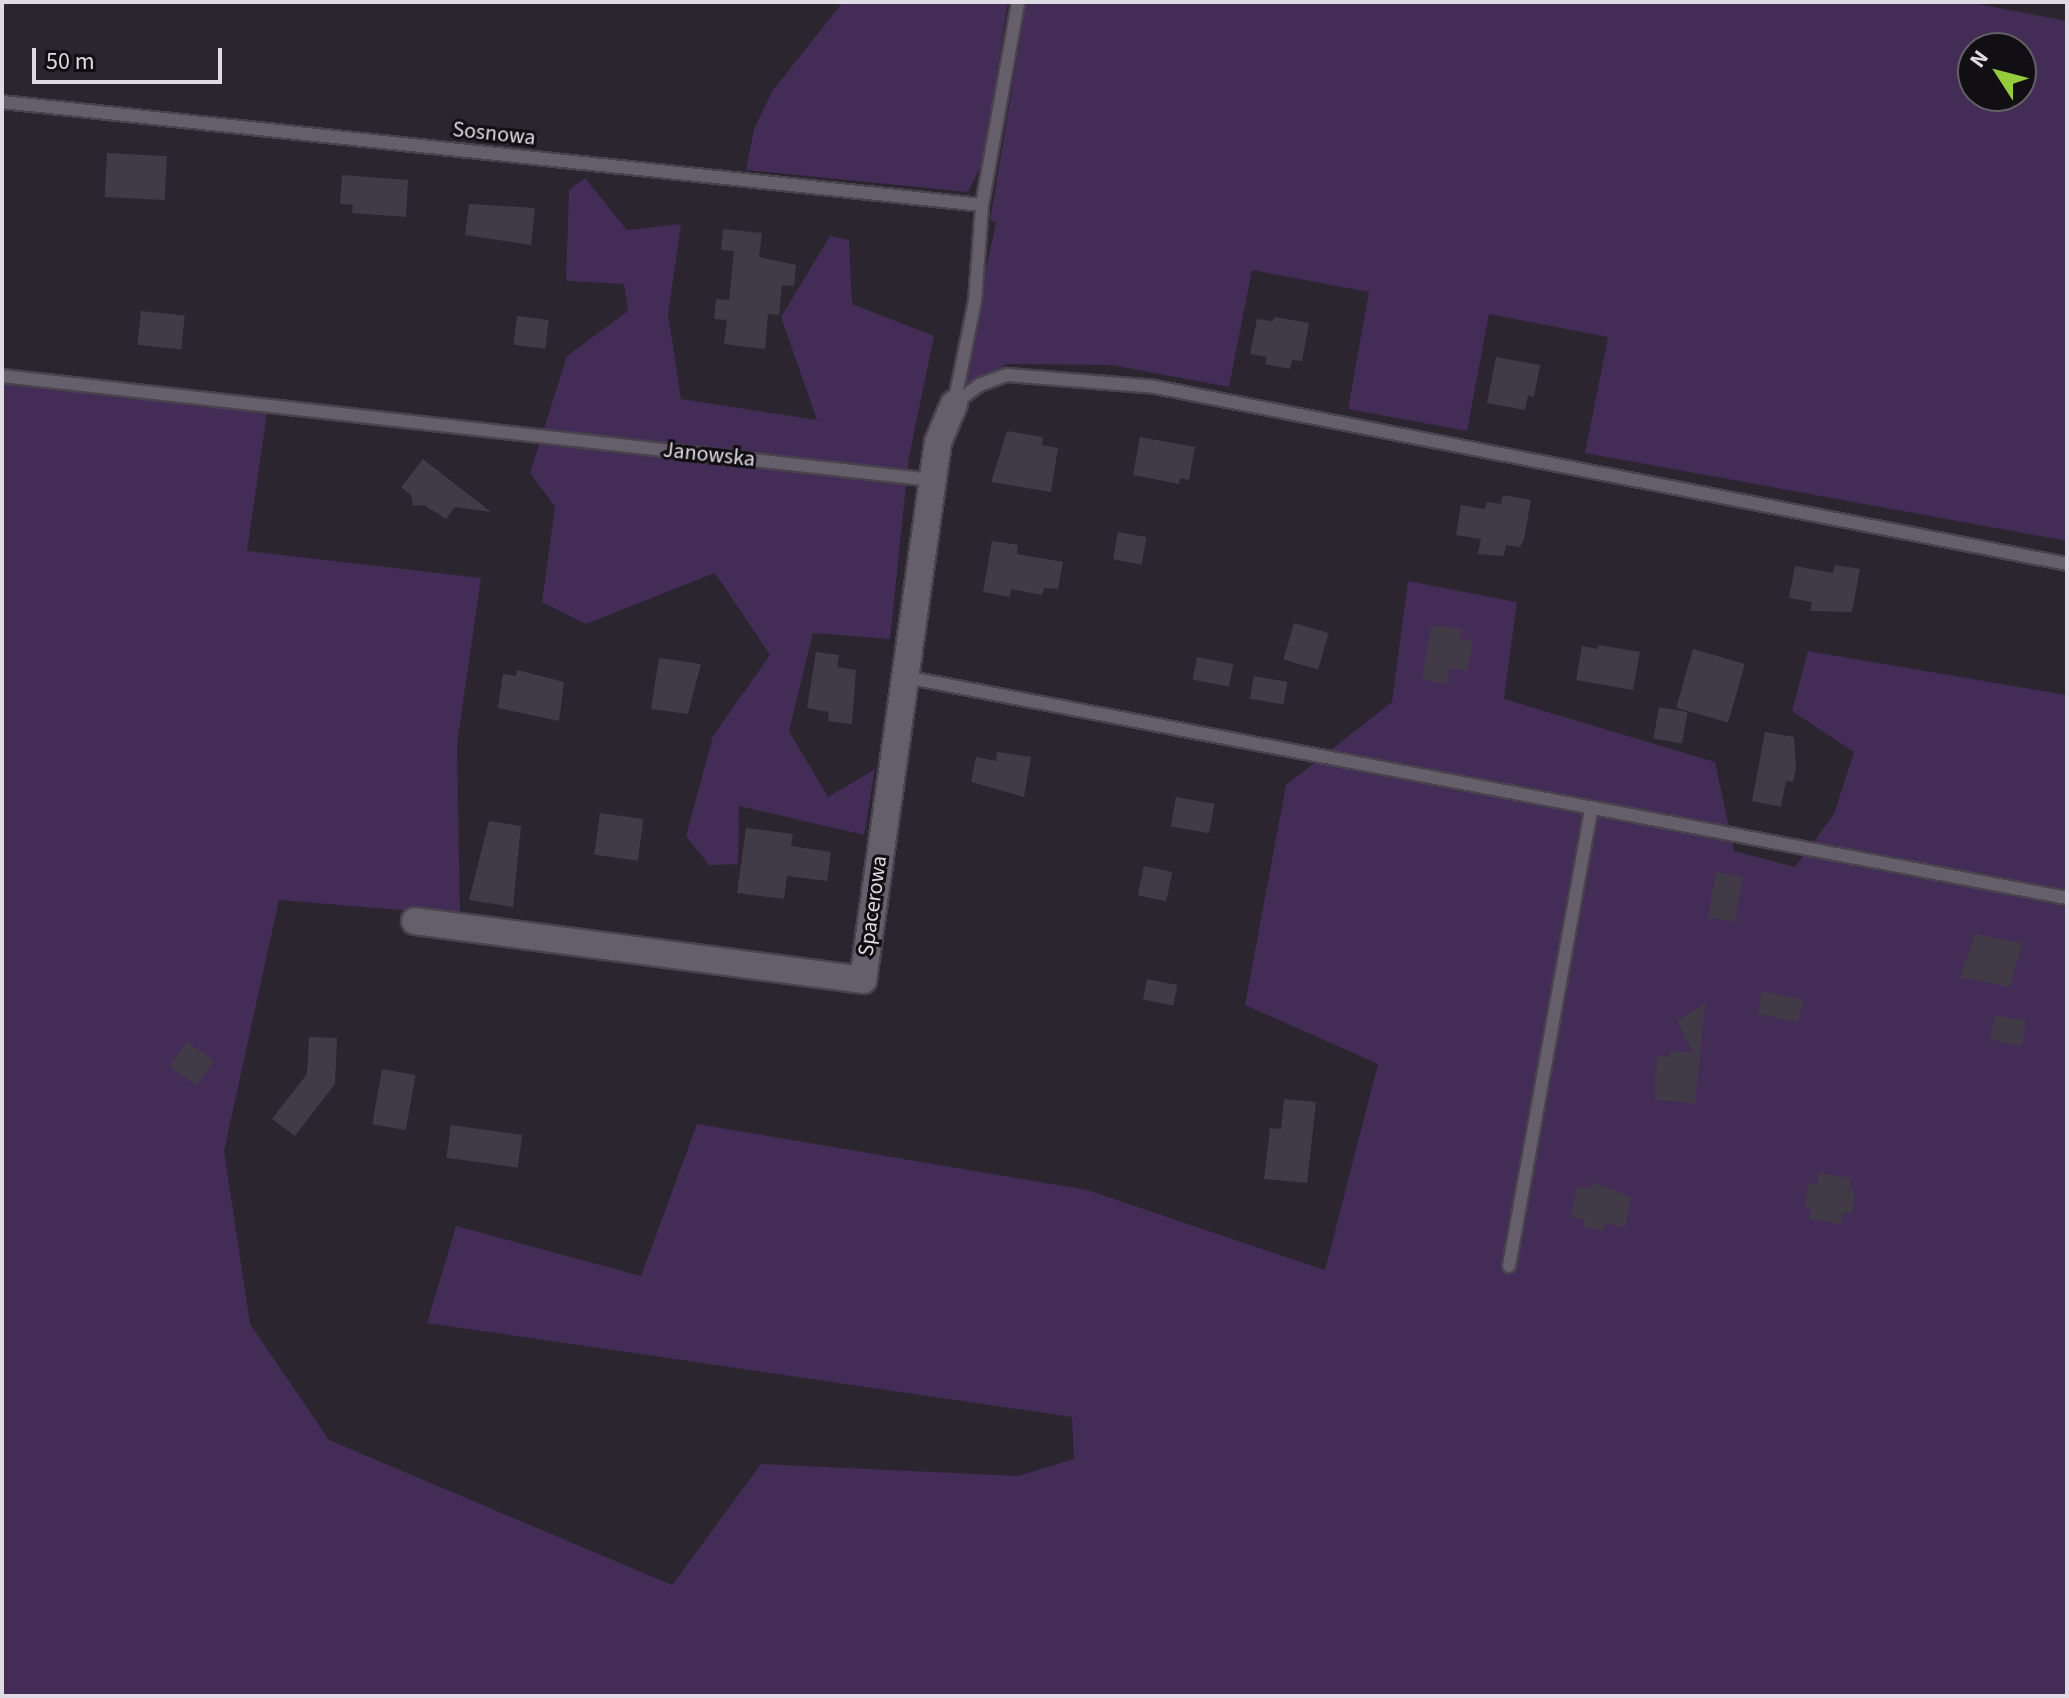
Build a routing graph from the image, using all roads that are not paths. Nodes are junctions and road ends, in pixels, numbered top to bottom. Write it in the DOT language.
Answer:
graph roads {
  1 [pos="1018,2"];
  2 [pos="2,102"];
  3 [pos="982,205"];
  4 [pos="2,376"];
  5 [pos="954,404"];
  6 [pos="932,480"];
  7 [pos="2067,564"];
  8 [pos="905,677"];
  9 [pos="1591,809"];
  10 [pos="2067,898"];
  11 [pos="415,921"];
  12 [pos="1509,1266"];
  1 -- 3 [label="lane"];
  2 -- 3 [label="lane, Sosnowa"];
  3 -- 5 [label="lane"];
  4 -- 6 [label="lane, Janowska"];
  5 -- 6 [label="street"];
  5 -- 7 [label="lane"];
  6 -- 8 [label="street, Spacerowa"];
  8 -- 9 [label="lane"];
  8 -- 11 [label="street, Spacerowa"];
  9 -- 10 [label="lane"];
  9 -- 12 [label="lane"];
}
